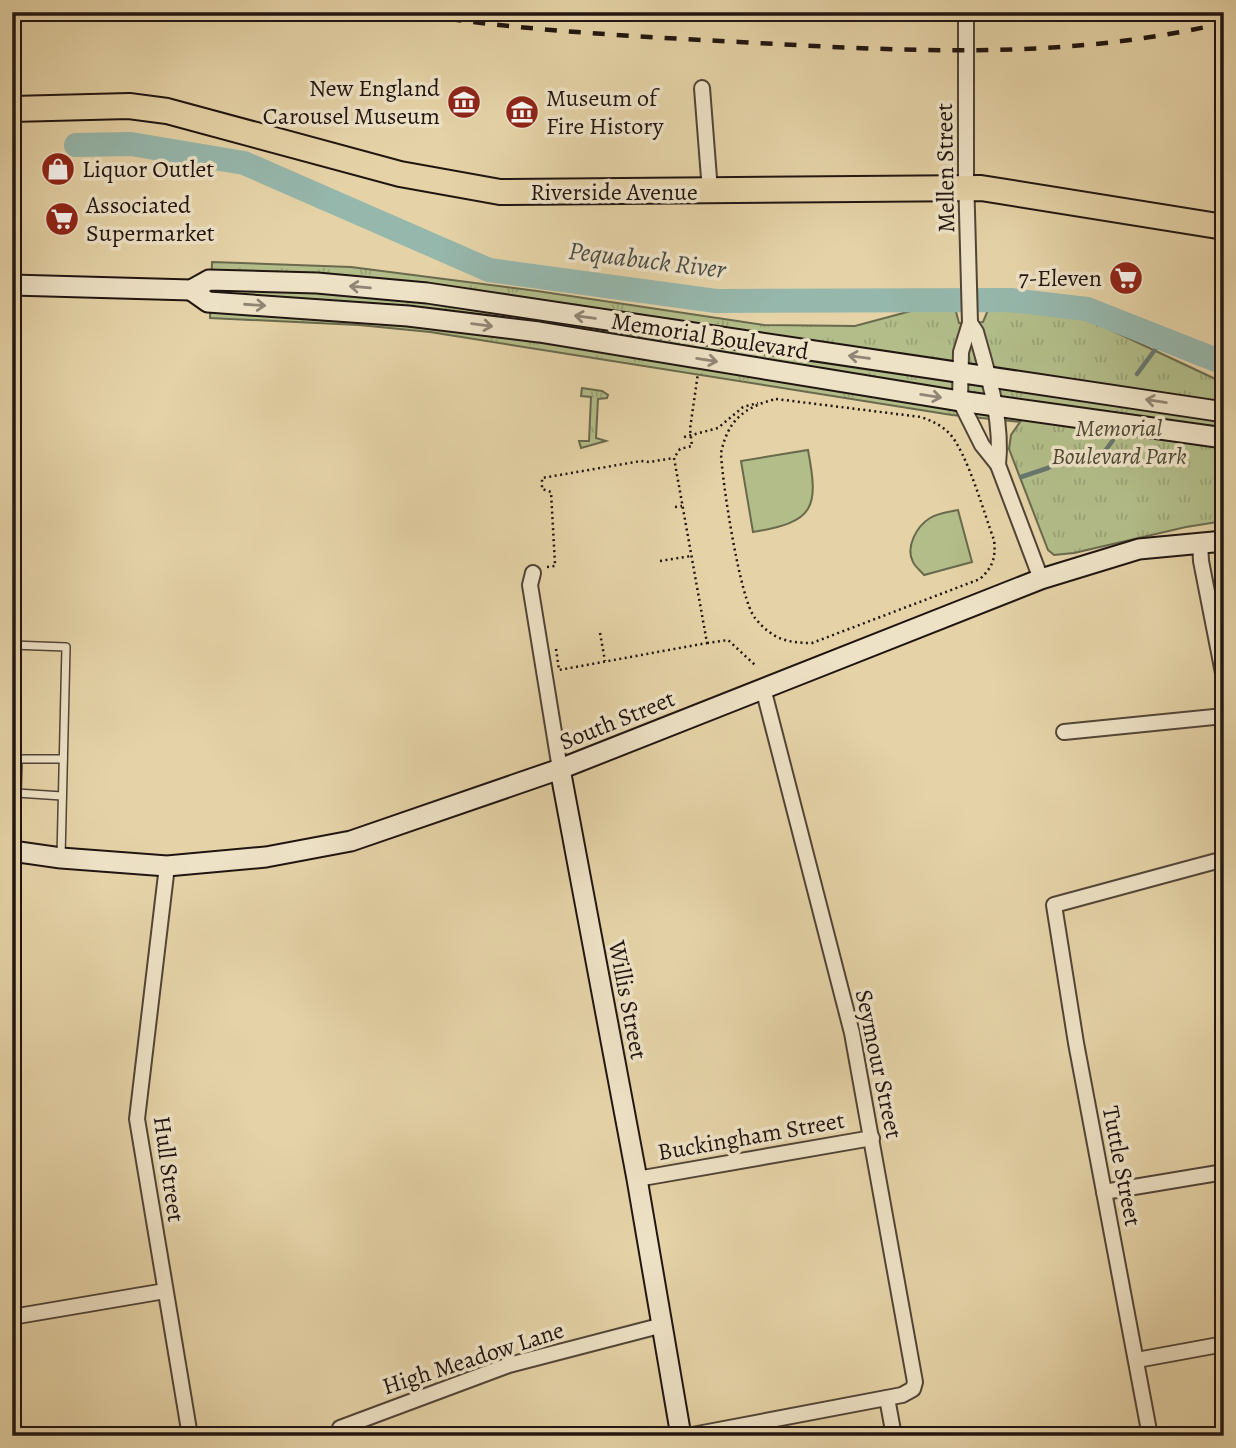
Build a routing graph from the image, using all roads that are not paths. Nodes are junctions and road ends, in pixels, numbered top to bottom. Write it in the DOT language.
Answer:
graph roads {
  1 [pos="642,12"];
  2 [pos="966,12"];
  3 [pos="683,13"];
  4 [pos="702,89"];
  5 [pos="12,109"];
  6 [pos="967,188"];
  7 [pos="709,191"];
  8 [pos="1224,227"];
  9 [pos="12,285"];
  10 [pos="191,290"];
  11 [pos="970,323"];
  12 [pos="960,371"];
  13 [pos="988,376"];
  14 [pos="960,401"];
  15 [pos="995,406"];
  16 [pos="1224,412"];
  17 [pos="1224,438"];
  18 [pos="998,465"];
  19 [pos="1224,541"];
  20 [pos="1200,542"];
  21 [pos="538,573"];
  22 [pos="1041,579"];
  23 [pos="12,645"];
  24 [pos="1224,678"];
  25 [pos="764,688"];
  26 [pos="1224,716"];
  27 [pos="1064,732"];
  28 [pos="63,759"];
  29 [pos="559,769"];
  30 [pos="62,796"];
  31 [pos="12,851"];
  32 [pos="61,858"];
  33 [pos="1224,859"];
  34 [pos="167,866"];
  35 [pos="872,1138"];
  36 [pos="1224,1172"];
  37 [pos="638,1179"];
  38 [pos="1104,1192"];
  39 [pos="164,1292"];
  40 [pos="12,1317"];
  41 [pos="663,1325"];
  42 [pos="1224,1344"];
  43 [pos="1137,1360"];
  44 [pos="887,1398"];
  45 [pos="340,1428"];
  46 [pos="190,1436"];
  47 [pos="681,1436"];
  48 [pos="687,1436"];
  49 [pos="894,1436"];
  50 [pos="1150,1436"];
  1 -- 3 [label="street"];
  2 -- 6 [label="street, Mellen Street"];
  4 -- 7 [label="street"];
  5 -- 7 [label="highway, Riverside Avenue"];
  6 -- 7 [label="highway, Riverside Avenue"];
  6 -- 8 [label="highway, Riverside Avenue"];
  6 -- 11 [label="street, Mellen Street"];
  9 -- 10 [label="main road, Memorial Boulevard"];
  12 -- 10 [label="main road, Memorial Boulevard, one-way"];
  10 -- 14 [label="main road, Memorial Boulevard, one-way"];
  11 -- 12 [label="street, Mellen Street"];
  11 -- 13 [label="street, Mellen Street"];
  12 -- 13 [label="main road, Memorial Boulevard"];
  12 -- 14 [label="street, Mellen Street"];
  13 -- 15 [label="street, Mellen Street"];
  16 -- 13 [label="main road, Memorial Boulevard, one-way"];
  14 -- 15 [label="main road, Memorial Boulevard"];
  14 -- 18 [label="street, Mellen Street"];
  15 -- 17 [label="main road, Memorial Boulevard"];
  15 -- 18 [label="street, Mellen Street"];
  18 -- 22 [label="street, Mellen Street"];
  19 -- 20 [label="main road, South Street"];
  20 -- 22 [label="main road, South Street"];
  20 -- 24 [label="street"];
  21 -- 29 [label="street, Willis Street"];
  22 -- 25 [label="main road, South Street"];
  23 -- 28 [label="lane"];
  25 -- 29 [label="main road, South Street"];
  25 -- 35 [label="street, Seymour Street"];
  26 -- 27 [label="street"];
  28 -- 30 [label="lane"];
  28 -- 30 [label="lane"];
  29 -- 34 [label="main road, South Street"];
  29 -- 37 [label="main road, Willis Street"];
  30 -- 32 [label="lane"];
  31 -- 32 [label="main road, South Street"];
  32 -- 34 [label="main road, South Street"];
  33 -- 38 [label="street, Tuttle Street"];
  34 -- 39 [label="street, Hull Street"];
  35 -- 37 [label="street, Buckingham Street"];
  35 -- 44 [label="street, Seymour Street"];
  36 -- 38 [label="street"];
  37 -- 41 [label="main road, Willis Street"];
  38 -- 43 [label="street, Tuttle Street"];
  39 -- 40 [label="street"];
  39 -- 46 [label="street, Hull Street"];
  41 -- 45 [label="street, High Meadow Lane"];
  41 -- 47 [label="main road, Willis Street"];
  42 -- 43 [label="street"];
  43 -- 50 [label="street, Tuttle Street"];
  44 -- 48 [label="street"];
  44 -- 49 [label="street"];
}
